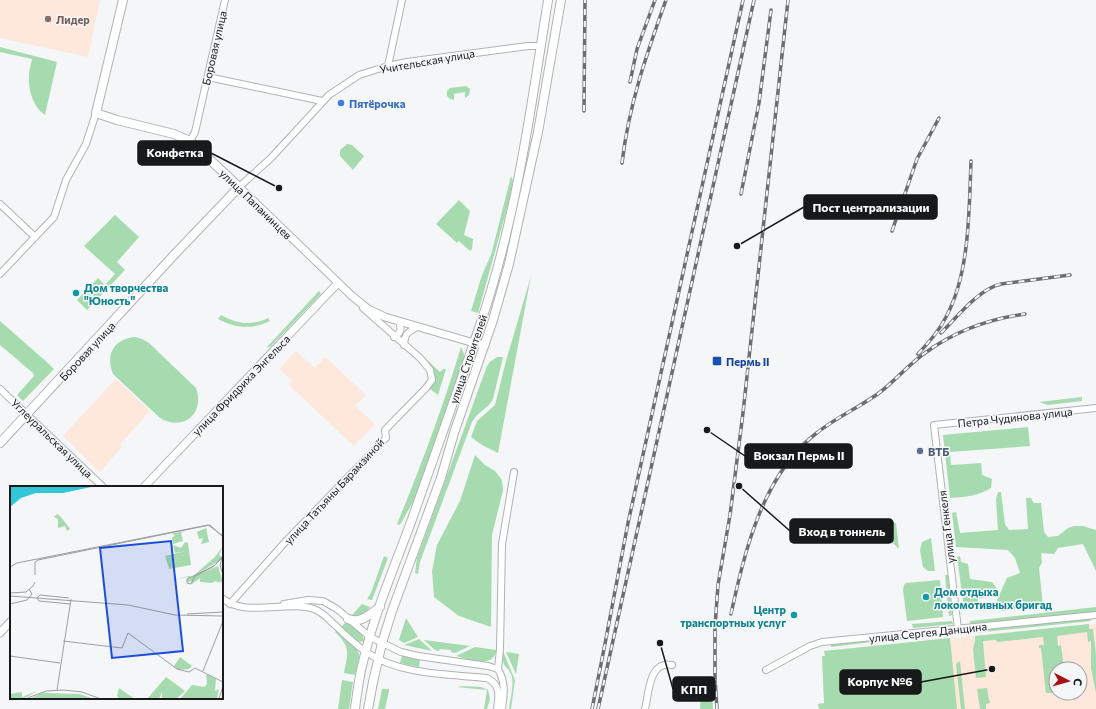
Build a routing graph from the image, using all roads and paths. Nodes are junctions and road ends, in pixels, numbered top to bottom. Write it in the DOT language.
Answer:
graph roads {
  1 [pos="123,0"];
  2 [pos="225,0"];
  3 [pos="402,0"];
  4 [pos="548,0"];
  5 [pos="560,0"];
  6 [pos="541,46"];
  7 [pos="388,66"];
  8 [pos="208,77"];
  9 [pos="322,101"];
  10 [pos="96,113"];
  11 [pos="190,142"];
  12 [pos="239,187"];
  13 [pos="0,204"];
  14 [pos="35,237"];
  15 [pos="0,274"];
  16 [pos="338,283"];
  17 [pos="358,302"];
  18 [pos="398,322"];
  19 [pos="417,326"];
  20 [pos="394,336"];
  21 [pos="474,343"];
  22 [pos="404,345"];
  23 [pos="485,345"];
  24 [pos="432,375"];
  25 [pos="0,389"];
  26 [pos="1096,408"];
  27 [pos="28,414"];
  28 [pos="934,425"];
  29 [pos="0,444"];
  30 [pos="514,472"];
  31 [pos="102,486"];
  32 [pos="145,486"];
  33 [pos="223,599"];
  34 [pos="230,604"];
  35 [pos="272,607"];
  36 [pos="380,607"];
  37 [pos="1096,615"];
  38 [pos="348,619"];
  39 [pos="10,622"];
  40 [pos="958,629"];
  41 [pos="0,633"];
  42 [pos="370,637"];
  43 [pos="382,643"];
  44 [pos="366,651"];
  45 [pos="378,659"];
  46 [pos="672,665"];
  47 [pos="498,670"];
  48 [pos="766,670"];
  49 [pos="355,709"];
  50 [pos="368,709"];
  51 [pos="497,709"];
  52 [pos="502,709"];
  53 [pos="646,709"];
  1 -- 10 [label="main road"];
  2 -- 8 [label="street, Боровая улица"];
  3 -- 7 [label="street"];
  4 -- 6 [label="main road, улица Строителей"];
  5 -- 23 [label="main road, улица Строителей"];
  6 -- 7 [label="street, Учительская улица"];
  6 -- 21 [label="main road, улица Строителей"];
  7 -- 9 [label="street, Учительская улица"];
  8 -- 9 [label="street"];
  8 -- 11 [label="street, Боровая улица"];
  9 -- 12 [label="street, Учительская улица"];
  10 -- 11 [label="main road, улица Папанинцев"];
  10 -- 14 [label="street"];
  11 -- 12 [label="main road, улица Папанинцев"];
  12 -- 16 [label="street, улица Папанинцев"];
  12 -- 27 [label="main road, Боровая улица"];
  13 -- 14 [label="street"];
  14 -- 15 [label="street"];
  16 -- 17 [label="street, улица Папанинцев"];
  16 -- 32 [label="street, улица Фридриха Энгельса"];
  17 -- 18 [label="street, улица Папанинцев"];
  17 -- 20 [label="street, улица Папанинцев"];
  18 -- 19 [label="street, улица Папанинцев"];
  18 -- 20 [label="street"];
  19 -- 21 [label="street, улица Папанинцев"];
  19 -- 22 [label="street"];
  20 -- 22 [label="street, улица Папанинцев"];
  21 -- 23 [label="street, улица Папанинцев"];
  21 -- 36 [label="main road, улица Строителей"];
  22 -- 24 [label="street, улица Папанинцев"];
  23 -- 43 [label="main road, улица Строителей"];
  24 -- 34 [label="street, улица Татьяны Барамзиной"];
  25 -- 27 [label="street, Углеуральская улица"];
  26 -- 28 [label="street, Петра Чудинова улица"];
  27 -- 29 [label="main road, Боровая улица"];
  27 -- 31 [label="street, Углеуральская улица"];
  28 -- 40 [label="street, улица Генкеля"];
  30 -- 47 [label="street"];
  33 -- 34 [label="street"];
  34 -- 35 [label="street"];
  35 -- 38 [label="street"];
  35 -- 44 [label="street"];
  36 -- 38 [label="main road"];
  36 -- 42 [label="main road, улица Строителей"];
  37 -- 40 [label="street, улица Сергея Данщина"];
  38 -- 42 [label="street"];
  39 -- 41 [label="street"];
  40 -- 48 [label="street, улица Сергея Данщина"];
  42 -- 43 [label="street"];
  42 -- 44 [label="main road, улица Строителей"];
  43 -- 45 [label="main road, улица Строителей"];
  43 -- 47 [label="street"];
  44 -- 45 [label="street"];
  44 -- 49 [label="main road, улица Строителей"];
  45 -- 50 [label="main road, улица Строителей"];
  45 -- 51 [label="street"];
  46 -- 53 [label="street"];
  47 -- 52 [label="street"];
}
